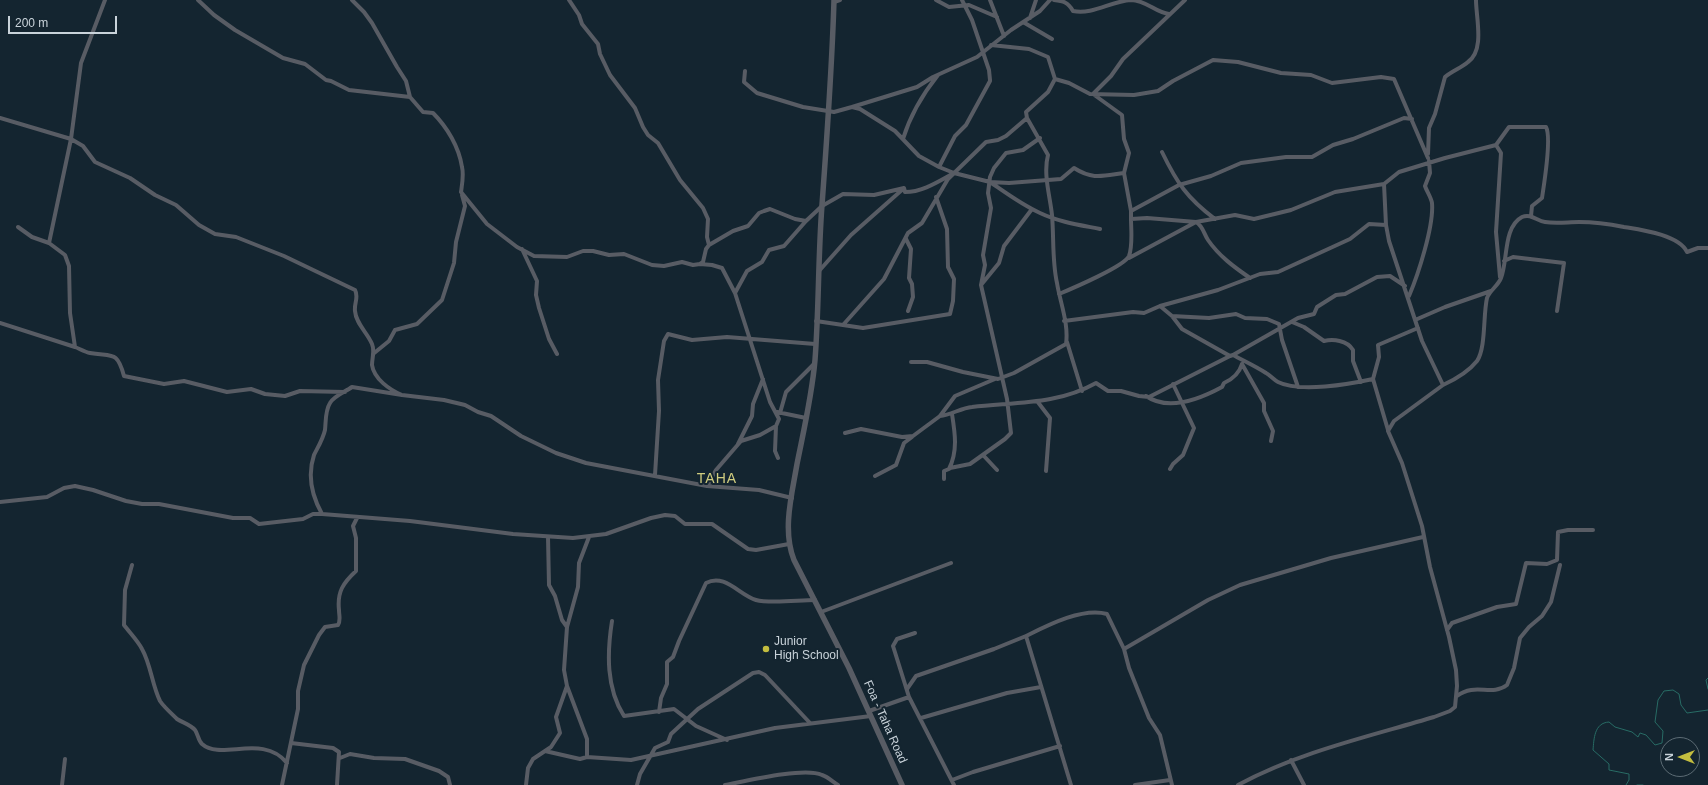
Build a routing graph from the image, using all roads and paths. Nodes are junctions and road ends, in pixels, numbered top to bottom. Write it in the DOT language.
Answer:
graph roads {
  1 [pos="105,0"];
  2 [pos="200,0"];
  3 [pos="352,0"];
  4 [pos="568,0"];
  5 [pos="936,0"];
  6 [pos="962,0"];
  7 [pos="990,0"];
  8 [pos="1036,0"];
  9 [pos="1050,0"];
  10 [pos="1054,0"];
  11 [pos="1185,0"];
  12 [pos="1476,0"];
  13 [pos="836,1"];
  14 [pos="964,5"];
  15 [pos="1170,14"];
  16 [pos="997,17"];
  17 [pos="1030,18"];
  18 [pos="1022,22"];
  19 [pos="1004,36"];
  20 [pos="1052,39"];
  21 [pos="992,45"];
  22 [pos="982,53"];
  23 [pos="745,71"];
  24 [pos="938,75"];
  25 [pos="1054,79"];
  26 [pos="1093,94"];
  27 [pos="410,97"];
  28 [pos="852,107"];
  29 [pos="829,111"];
  30 [pos="0,118"];
  31 [pos="1027,118"];
  32 [pos="1412,119"];
  33 [pos="1040,138"];
  34 [pos="71,139"];
  35 [pos="903,139"];
  36 [pos="1496,145"];
  37 [pos="1162,152"];
  38 [pos="1428,158"];
  39 [pos="1430,163"];
  40 [pos="939,167"];
  41 [pos="954,173"];
  42 [pos="1124,173"];
  43 [pos="1047,180"];
  44 [pos="990,182"];
  45 [pos="1384,184"];
  46 [pos="1179,185"];
  47 [pos="904,188"];
  48 [pos="461,192"];
  49 [pos="936,197"];
  50 [pos="822,206"];
  51 [pos="1032,209"];
  52 [pos="1131,211"];
  53 [pos="1530,216"];
  54 [pos="1052,217"];
  55 [pos="1131,219"];
  56 [pos="1215,219"];
  57 [pos="806,221"];
  58 [pos="1196,222"];
  59 [pos="1386,225"];
  60 [pos="18,227"];
  61 [pos="1100,229"];
  62 [pos="906,239"];
  63 [pos="49,243"];
  64 [pos="709,245"];
  65 [pos="1708,248"];
  66 [pos="522,249"];
  67 [pos="1129,258"];
  68 [pos="1504,261"];
  69 [pos="700,264"];
  70 [pos="818,272"];
  71 [pos="1250,278"];
  72 [pos="1500,279"];
  73 [pos="981,285"];
  74 [pos="1405,286"];
  75 [pos="1491,291"];
  76 [pos="735,293"];
  77 [pos="1059,294"];
  78 [pos="1409,297"];
  79 [pos="1160,306"];
  80 [pos="908,311"];
  81 [pos="1557,311"];
  82 [pos="1172,316"];
  83 [pos="1415,320"];
  84 [pos="816,321"];
  85 [pos="1064,321"];
  86 [pos="1292,322"];
  87 [pos="0,323"];
  88 [pos="844,326"];
  89 [pos="1418,328"];
  90 [pos="1280,330"];
  91 [pos="749,338"];
  92 [pos="1066,340"];
  93 [pos="815,344"];
  94 [pos="75,347"];
  95 [pos="373,354"];
  96 [pos="557,354"];
  97 [pos="1232,356"];
  98 [pos="911,362"];
  99 [pos="1242,362"];
  100 [pos="815,363"];
  101 [pos="1002,378"];
  102 [pos="763,379"];
  103 [pos="995,379"];
  104 [pos="1373,379"];
  105 [pos="1361,382"];
  106 [pos="1173,384"];
  107 [pos="1443,385"];
  108 [pos="1298,387"];
  109 [pos="1082,391"];
  110 [pos="345,392"];
  111 [pos="402,395"];
  112 [pos="1146,396"];
  113 [pos="1036,401"];
  114 [pos="1180,403"];
  115 [pos="1007,404"];
  116 [pos="778,412"];
  117 [pos="952,414"];
  118 [pos="940,416"];
  119 [pos="806,418"];
  120 [pos="776,426"];
  121 [pos="1388,431"];
  122 [pos="845,433"];
  123 [pos="913,436"];
  124 [pos="1271,441"];
  125 [pos="738,444"];
  126 [pos="983,455"];
  127 [pos="778,458"];
  128 [pos="950,468"];
  129 [pos="1170,469"];
  130 [pos="997,470"];
  131 [pos="1046,471"];
  132 [pos="655,475"];
  133 [pos="875,476"];
  134 [pos="944,478"];
  135 [pos="707,486"];
  136 [pos="792,498"];
  137 [pos="0,502"];
  138 [pos="322,514"];
  139 [pos="357,518"];
  140 [pos="1593,530"];
  141 [pos="548,537"];
  142 [pos="1423,537"];
  143 [pos="589,538"];
  144 [pos="790,544"];
  145 [pos="951,563"];
  146 [pos="132,565"];
  147 [pos="1560,565"];
  148 [pos="815,600"];
  149 [pos="821,612"];
  150 [pos="612,621"];
  151 [pos="567,627"];
  152 [pos="1447,630"];
  153 [pos="914,633"];
  154 [pos="1026,636"];
  155 [pos="1124,649"];
  156 [pos="567,686"];
  157 [pos="1041,687"];
  158 [pos="907,689"];
  159 [pos="1457,696"];
  160 [pos="909,697"];
  161 [pos="658,712"];
  162 [pos="870,714"];
  163 [pos="921,718"];
  164 [pos="686,720"];
  165 [pos="810,723"];
  166 [pos="727,740"];
  167 [pos="291,743"];
  168 [pos="1060,746"];
  169 [pos="546,751"];
  170 [pos="650,756"];
  171 [pos="586,757"];
  172 [pos="340,758"];
  173 [pos="65,759"];
  174 [pos="1291,760"];
  175 [pos="287,763"];
  176 [pos="953,783"];
  177 [pos="1171,783"];
  178 [pos="62,785"];
  179 [pos="282,785"];
  180 [pos="337,785"];
  181 [pos="450,785"];
  182 [pos="526,785"];
  183 [pos="637,785"];
  184 [pos="725,785"];
  185 [pos="838,785"];
  186 [pos="902,785"];
  187 [pos="1071,785"];
  188 [pos="1135,785"];
  189 [pos="1238,785"];
  190 [pos="1304,785"];
  1 -- 34 [label="street"];
  2 -- 27 [label="street"];
  3 -- 27 [label="street"];
  4 -- 64 [label="street"];
  5 -- 14 [label="street"];
  6 -- 14 [label="street"];
  7 -- 16 [label="street"];
  8 -- 17 [label="street"];
  9 -- 17 [label="street"];
  10 -- 15 [label="street"];
  11 -- 15 [label="street"];
  12 -- 38 [label="street"];
  13 -- 29 [label="street, Foa - Taha Road"];
  14 -- 16 [label="street"];
  14 -- 22 [label="street"];
  15 -- 26 [label="street"];
  16 -- 19 [label="street"];
  17 -- 18 [label="street"];
  18 -- 19 [label="street"];
  18 -- 20 [label="street"];
  19 -- 21 [label="street"];
  21 -- 22 [label="street"];
  21 -- 25 [label="street"];
  22 -- 24 [label="street"];
  22 -- 40 [label="street"];
  23 -- 29 [label="street"];
  24 -- 28 [label="street"];
  24 -- 35 [label="street"];
  25 -- 26 [label="street"];
  25 -- 31 [label="street"];
  26 -- 32 [label="street"];
  26 -- 42 [label="street"];
  27 -- 48 [label="street"];
  28 -- 29 [label="street"];
  28 -- 35 [label="street"];
  29 -- 50 [label="street, Foa - Taha Road"];
  30 -- 34 [label="street"];
  31 -- 33 [label="street"];
  31 -- 41 [label="street"];
  32 -- 38 [label="street"];
  32 -- 46 [label="street"];
  33 -- 43 [label="street"];
  33 -- 44 [label="street"];
  34 -- 63 [label="street"];
  34 -- 95 [label="street"];
  35 -- 40 [label="street"];
  36 -- 39 [label="street"];
  36 -- 53 [label="street"];
  36 -- 72 [label="street"];
  37 -- 46 [label="street"];
  38 -- 39 [label="street"];
  39 -- 45 [label="street"];
  39 -- 78 [label="street"];
  40 -- 41 [label="street"];
  41 -- 44 [label="street"];
  41 -- 47 [label="street"];
  41 -- 49 [label="street"];
  42 -- 43 [label="street"];
  42 -- 52 [label="street"];
  43 -- 44 [label="street"];
  43 -- 54 [label="street"];
  44 -- 51 [label="street"];
  44 -- 73 [label="street"];
  45 -- 56 [label="street"];
  45 -- 59 [label="street"];
  46 -- 52 [label="street"];
  46 -- 56 [label="street"];
  47 -- 50 [label="street"];
  47 -- 70 [label="street"];
  48 -- 66 [label="street"];
  48 -- 95 [label="street"];
  49 -- 62 [label="street"];
  49 -- 88 [label="street"];
  50 -- 57 [label="street"];
  50 -- 70 [label="street, Foa - Taha Road"];
  51 -- 54 [label="street"];
  51 -- 73 [label="street"];
  52 -- 55 [label="street"];
  53 -- 65 [label="street"];
  53 -- 68 [label="street"];
  54 -- 61 [label="street"];
  54 -- 77 [label="street"];
  55 -- 58 [label="street"];
  55 -- 67 [label="street"];
  56 -- 58 [label="street"];
  57 -- 64 [label="street"];
  57 -- 76 [label="street"];
  58 -- 67 [label="street"];
  58 -- 71 [label="street"];
  59 -- 71 [label="street"];
  59 -- 74 [label="street"];
  60 -- 63 [label="street"];
  62 -- 80 [label="street"];
  62 -- 88 [label="street"];
  63 -- 94 [label="street"];
  64 -- 69 [label="street"];
  66 -- 69 [label="street"];
  66 -- 96 [label="street"];
  67 -- 77 [label="street"];
  68 -- 72 [label="street"];
  68 -- 81 [label="street"];
  69 -- 76 [label="street"];
  70 -- 84 [label="street, Foa - Taha Road"];
  71 -- 79 [label="street"];
  72 -- 75 [label="street"];
  73 -- 101 [label="street"];
  74 -- 78 [label="street"];
  74 -- 86 [label="street"];
  75 -- 83 [label="street"];
  75 -- 107 [label="street"];
  76 -- 91 [label="street"];
  77 -- 85 [label="street"];
  78 -- 83 [label="street"];
  79 -- 82 [label="street"];
  79 -- 85 [label="street"];
  82 -- 90 [label="street"];
  82 -- 97 [label="street"];
  83 -- 89 [label="street"];
  84 -- 88 [label="street"];
  84 -- 93 [label="street, Foa - Taha Road"];
  85 -- 92 [label="street"];
  86 -- 90 [label="street"];
  86 -- 105 [label="street"];
  87 -- 94 [label="street"];
  89 -- 104 [label="street"];
  89 -- 107 [label="street"];
  90 -- 97 [label="street"];
  90 -- 108 [label="street"];
  91 -- 93 [label="street"];
  91 -- 102 [label="street"];
  91 -- 132 [label="street"];
  92 -- 101 [label="street"];
  92 -- 109 [label="street"];
  93 -- 100 [label="street, Foa - Taha Road"];
  94 -- 110 [label="street"];
  95 -- 111 [label="street"];
  97 -- 99 [label="street"];
  97 -- 106 [label="street"];
  98 -- 103 [label="street"];
  99 -- 108 [label="street"];
  99 -- 114 [label="street"];
  99 -- 124 [label="street"];
  100 -- 116 [label="street"];
  100 -- 119 [label="street, Foa - Taha Road"];
  101 -- 103 [label="street"];
  101 -- 115 [label="street"];
  102 -- 116 [label="street"];
  102 -- 125 [label="street"];
  103 -- 118 [label="street"];
  104 -- 105 [label="street"];
  104 -- 121 [label="street"];
  105 -- 108 [label="street"];
  106 -- 112 [label="street"];
  106 -- 114 [label="street"];
  107 -- 121 [label="street"];
  109 -- 112 [label="street"];
  109 -- 113 [label="street"];
  110 -- 111 [label="street"];
  110 -- 138 [label="street"];
  111 -- 132 [label="street"];
  112 -- 114 [label="street"];
  113 -- 115 [label="street"];
  113 -- 131 [label="street"];
  114 -- 129 [label="street"];
  115 -- 117 [label="street"];
  115 -- 126 [label="street"];
  116 -- 119 [label="street"];
  116 -- 120 [label="street"];
  117 -- 118 [label="street"];
  117 -- 128 [label="street"];
  118 -- 123 [label="street"];
  119 -- 136 [label="street, Foa - Taha Road"];
  120 -- 125 [label="street"];
  120 -- 127 [label="street"];
  121 -- 142 [label="street"];
  122 -- 123 [label="street"];
  123 -- 133 [label="street"];
  125 -- 135 [label="street"];
  126 -- 128 [label="street"];
  126 -- 130 [label="street"];
  128 -- 134 [label="street"];
  132 -- 135 [label="street"];
  135 -- 136 [label="street"];
  136 -- 144 [label="street, Foa - Taha Road"];
  137 -- 138 [label="street"];
  138 -- 139 [label="street"];
  139 -- 141 [label="street"];
  139 -- 167 [label="street"];
  140 -- 152 [label="street"];
  141 -- 143 [label="street"];
  141 -- 151 [label="street"];
  142 -- 152 [label="street"];
  142 -- 155 [label="street"];
  143 -- 144 [label="street"];
  143 -- 151 [label="street"];
  144 -- 148 [label="street, Foa - Taha Road"];
  145 -- 149 [label="street"];
  146 -- 175 [label="street"];
  147 -- 159 [label="street"];
  148 -- 149 [label="street, Foa - Taha Road"];
  148 -- 161 [label="street"];
  149 -- 162 [label="street, Foa - Taha Road"];
  150 -- 161 [label="street"];
  151 -- 156 [label="street"];
  152 -- 159 [label="street"];
  153 -- 158 [label="street"];
  154 -- 155 [label="street"];
  154 -- 157 [label="street"];
  154 -- 158 [label="street"];
  155 -- 177 [label="street"];
  156 -- 169 [label="street"];
  156 -- 171 [label="street"];
  157 -- 163 [label="street"];
  157 -- 168 [label="street"];
  158 -- 160 [label="street"];
  159 -- 174 [label="street"];
  160 -- 162 [label="street"];
  160 -- 163 [label="street"];
  161 -- 164 [label="street"];
  162 -- 165 [label="street"];
  162 -- 186 [label="street, Foa - Taha Road"];
  163 -- 176 [label="street"];
  164 -- 165 [label="street"];
  164 -- 166 [label="street"];
  164 -- 170 [label="street"];
  165 -- 166 [label="street"];
  166 -- 170 [label="street"];
  167 -- 172 [label="street"];
  167 -- 175 [label="street"];
  168 -- 176 [label="street"];
  168 -- 187 [label="street"];
  169 -- 171 [label="street"];
  169 -- 182 [label="street"];
  170 -- 171 [label="street"];
  170 -- 183 [label="street"];
  172 -- 180 [label="street"];
  172 -- 181 [label="street"];
  173 -- 178 [label="street"];
  174 -- 189 [label="street"];
  174 -- 190 [label="street"];
  175 -- 179 [label="street"];
  177 -- 188 [label="street"];
  184 -- 185 [label="street"];
}
